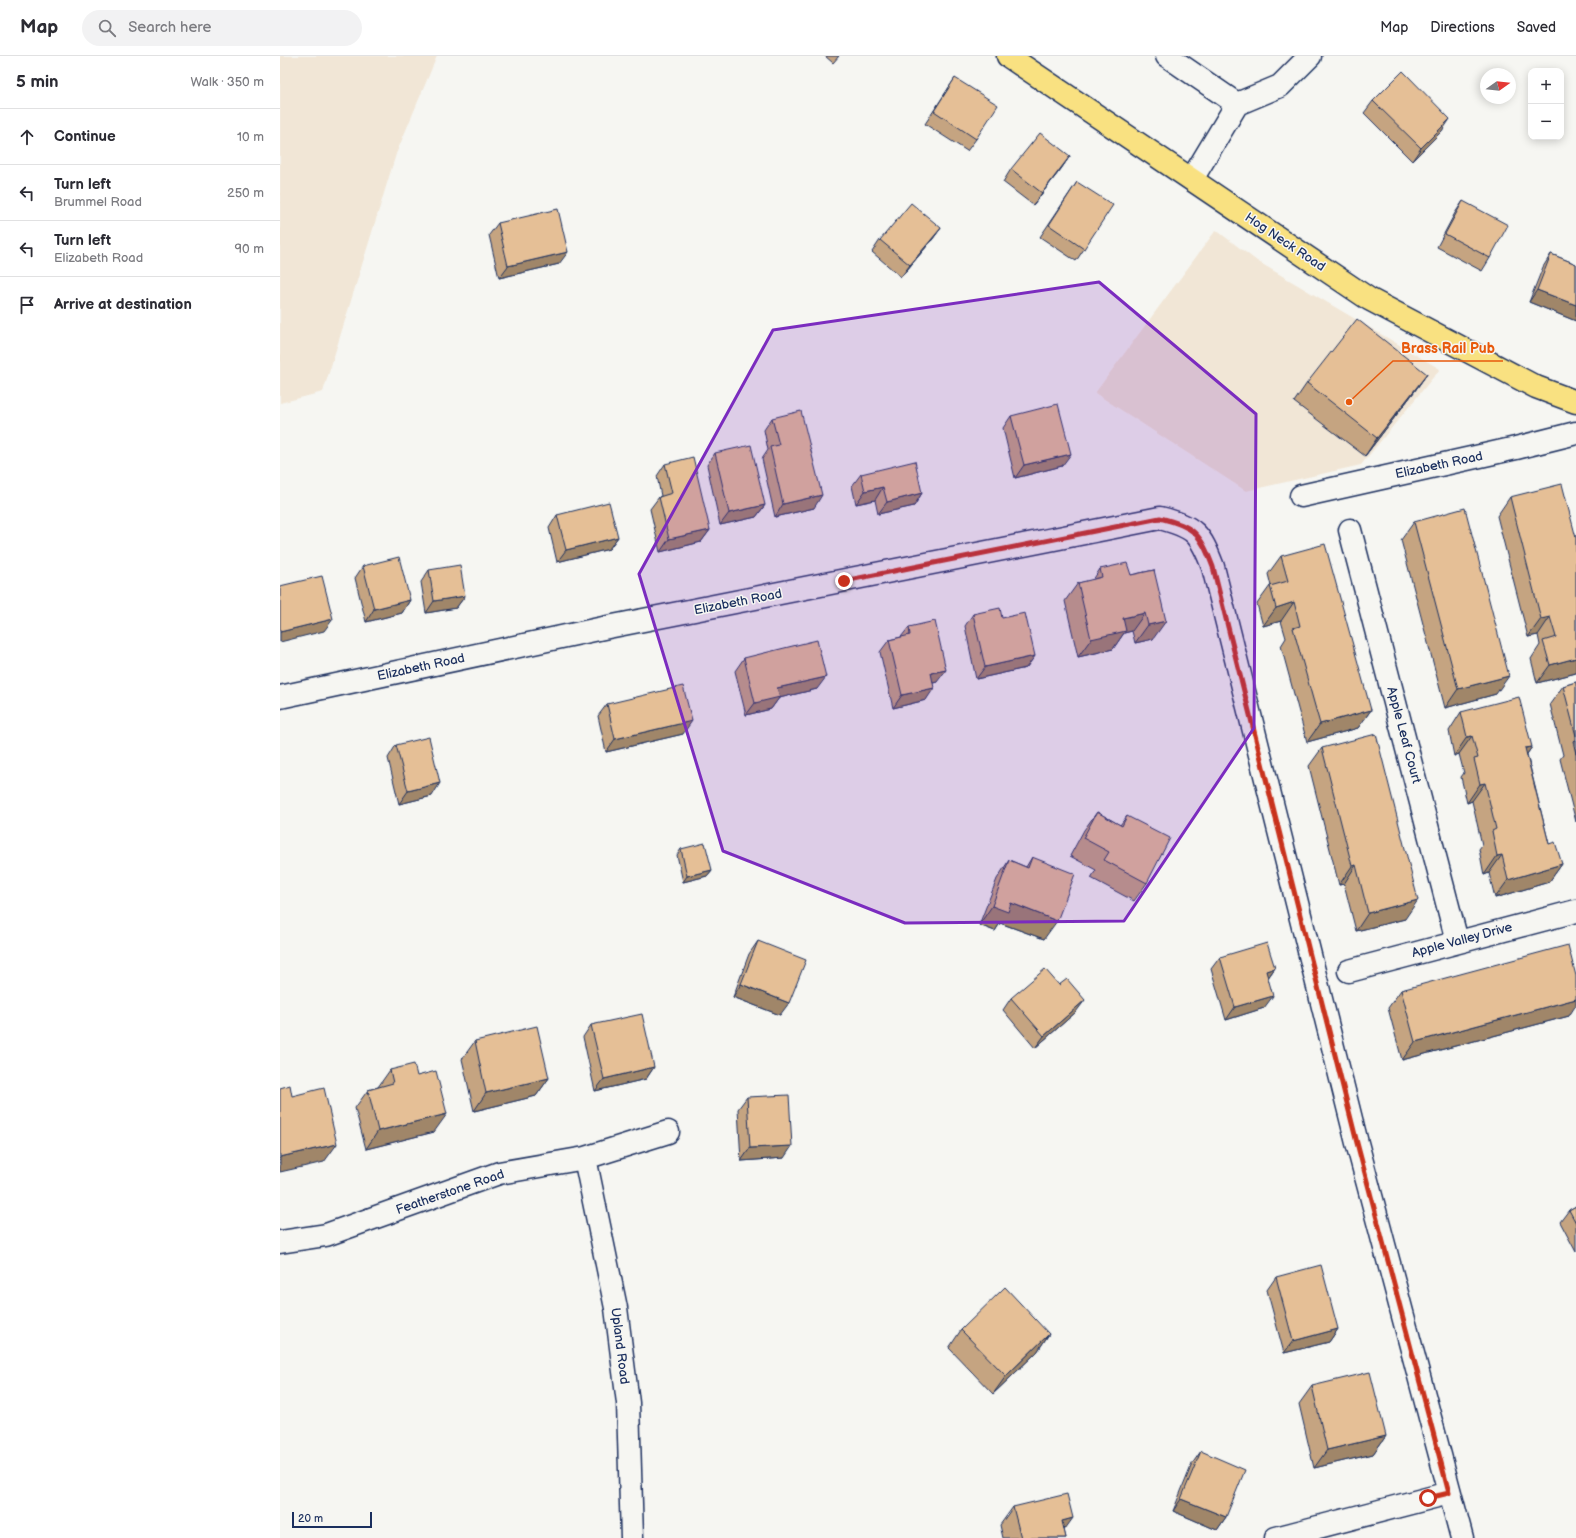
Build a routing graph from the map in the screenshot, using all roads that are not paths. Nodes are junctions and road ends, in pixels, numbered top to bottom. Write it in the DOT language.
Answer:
graph roads {
  1 [pos="1167,56"];
  2 [pos="1310,56"];
  3 [pos="1022,60"];
  4 [pos="1238,104"];
  5 [pos="1192,179"];
  6 [pos="1576,402"];
  7 [pos="1576,433"];
  8 [pos="1301,496"];
  9 [pos="1350,530"];
  10 [pos="280,697"];
  11 [pos="1576,911"];
  12 [pos="1457,941"];
  13 [pos="1349,971"];
  14 [pos="668,1132"];
  15 [pos="585,1158"];
  16 [pos="280,1242"];
  17 [pos="1449,1493"];
  18 [pos="632,1538"];
  19 [pos="1276,1538"];
  20 [pos="1462,1538"];
  1 -- 4 [label="street"];
  2 -- 4 [label="street"];
  3 -- 5 [label="main road, Hog Neck Road"];
  4 -- 5 [label="street"];
  5 -- 6 [label="main road, Hog Neck Road"];
  7 -- 8 [label="street, Elizabeth Road"];
  9 -- 12 [label="street, Apple Leaf Court"];
  10 -- 17 [label="street, Elizabeth Road"];
  11 -- 12 [label="street, Apple Valley Drive"];
  12 -- 13 [label="street, Apple Valley Drive"];
  14 -- 15 [label="street, Featherstone Road"];
  15 -- 16 [label="street, Featherstone Road"];
  15 -- 18 [label="street, Upland Road"];
  17 -- 19 [label="street"];
  17 -- 20 [label="street"];
}
